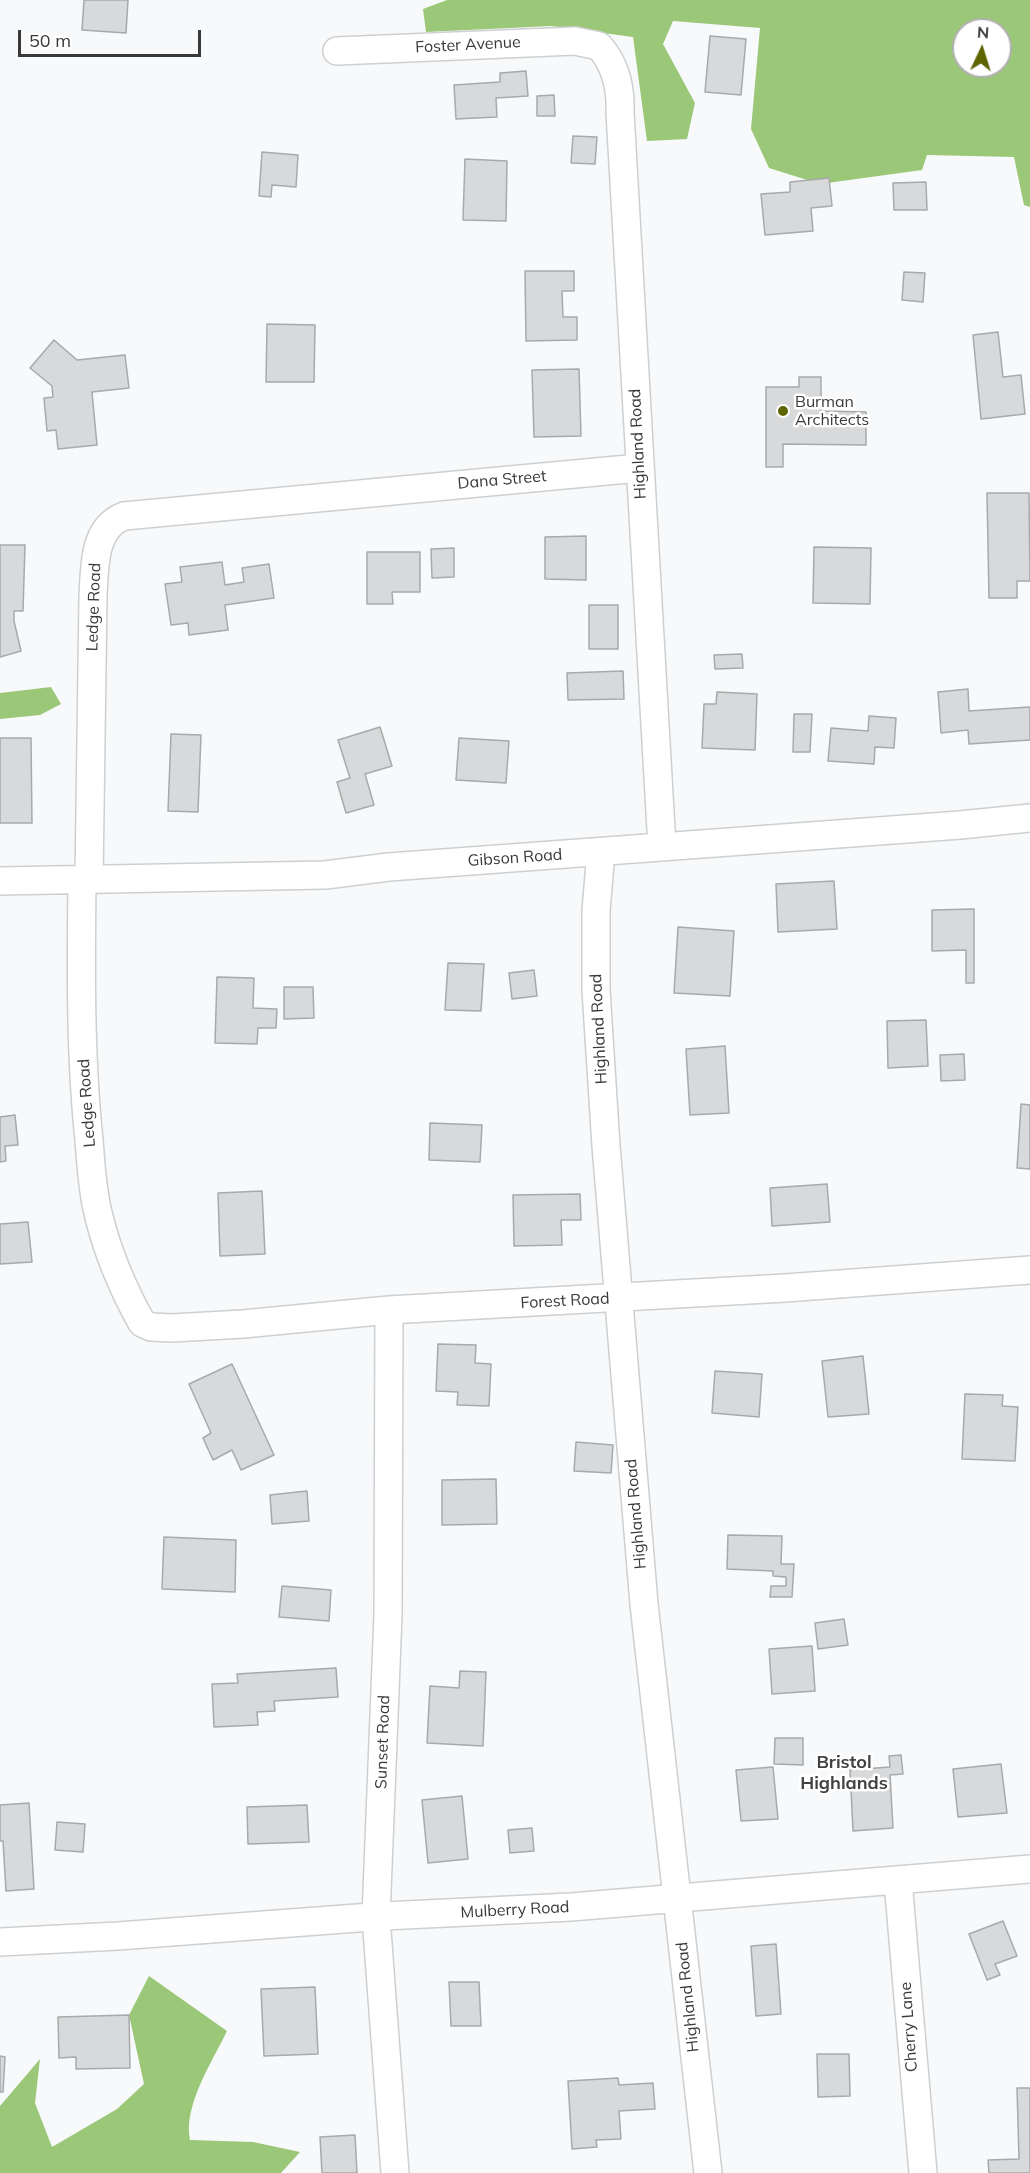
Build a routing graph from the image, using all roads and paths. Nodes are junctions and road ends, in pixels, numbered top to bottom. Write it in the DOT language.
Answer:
graph roads {
  1 [pos="598,46"];
  2 [pos="337,51"];
  3 [pos="639,468"];
  4 [pos="364,493"];
  5 [pos="1030,818"];
  6 [pos="662,848"];
  7 [pos="601,852"];
  8 [pos="85,880"];
  9 [pos="0,881"];
  10 [pos="1030,1270"];
  11 [pos="124,1285"];
  12 [pos="619,1298"];
  13 [pos="388,1310"];
  14 [pos="1030,1869"];
  15 [pos="898,1881"];
  16 [pos="677,1899"];
  17 [pos="376,1917"];
  18 [pos="0,1942"];
  19 [pos="395,2173"];
  20 [pos="708,2173"];
  21 [pos="922,2173"];
  1 -- 2 [label="street, Foster Avenue"];
  1 -- 3 [label="street, Highland Road"];
  3 -- 4 [label="street, Dana Street"];
  3 -- 6 [label="street, Highland Road"];
  4 -- 8 [label="street, Ledge Road"];
  5 -- 6 [label="street, Gibson Road"];
  6 -- 7 [label="street, Gibson Road"];
  7 -- 8 [label="street, Gibson Road"];
  7 -- 12 [label="street, Highland Road"];
  8 -- 9 [label="street, Gibson Road"];
  8 -- 11 [label="street, Ledge Road"];
  10 -- 12 [label="street, Forest Road"];
  11 -- 13 [label="street, Forest Road"];
  12 -- 13 [label="street, Forest Road"];
  12 -- 16 [label="street, Highland Road"];
  13 -- 17 [label="street, Sunset Road"];
  14 -- 15 [label="street, Mulberry Road"];
  15 -- 16 [label="street, Mulberry Road"];
  15 -- 21 [label="street, Cherry Lane"];
  16 -- 17 [label="street, Mulberry Road"];
  16 -- 20 [label="street, Highland Road"];
  17 -- 18 [label="street, Mulberry Road"];
  17 -- 19 [label="street, Sunset Road"];
}
